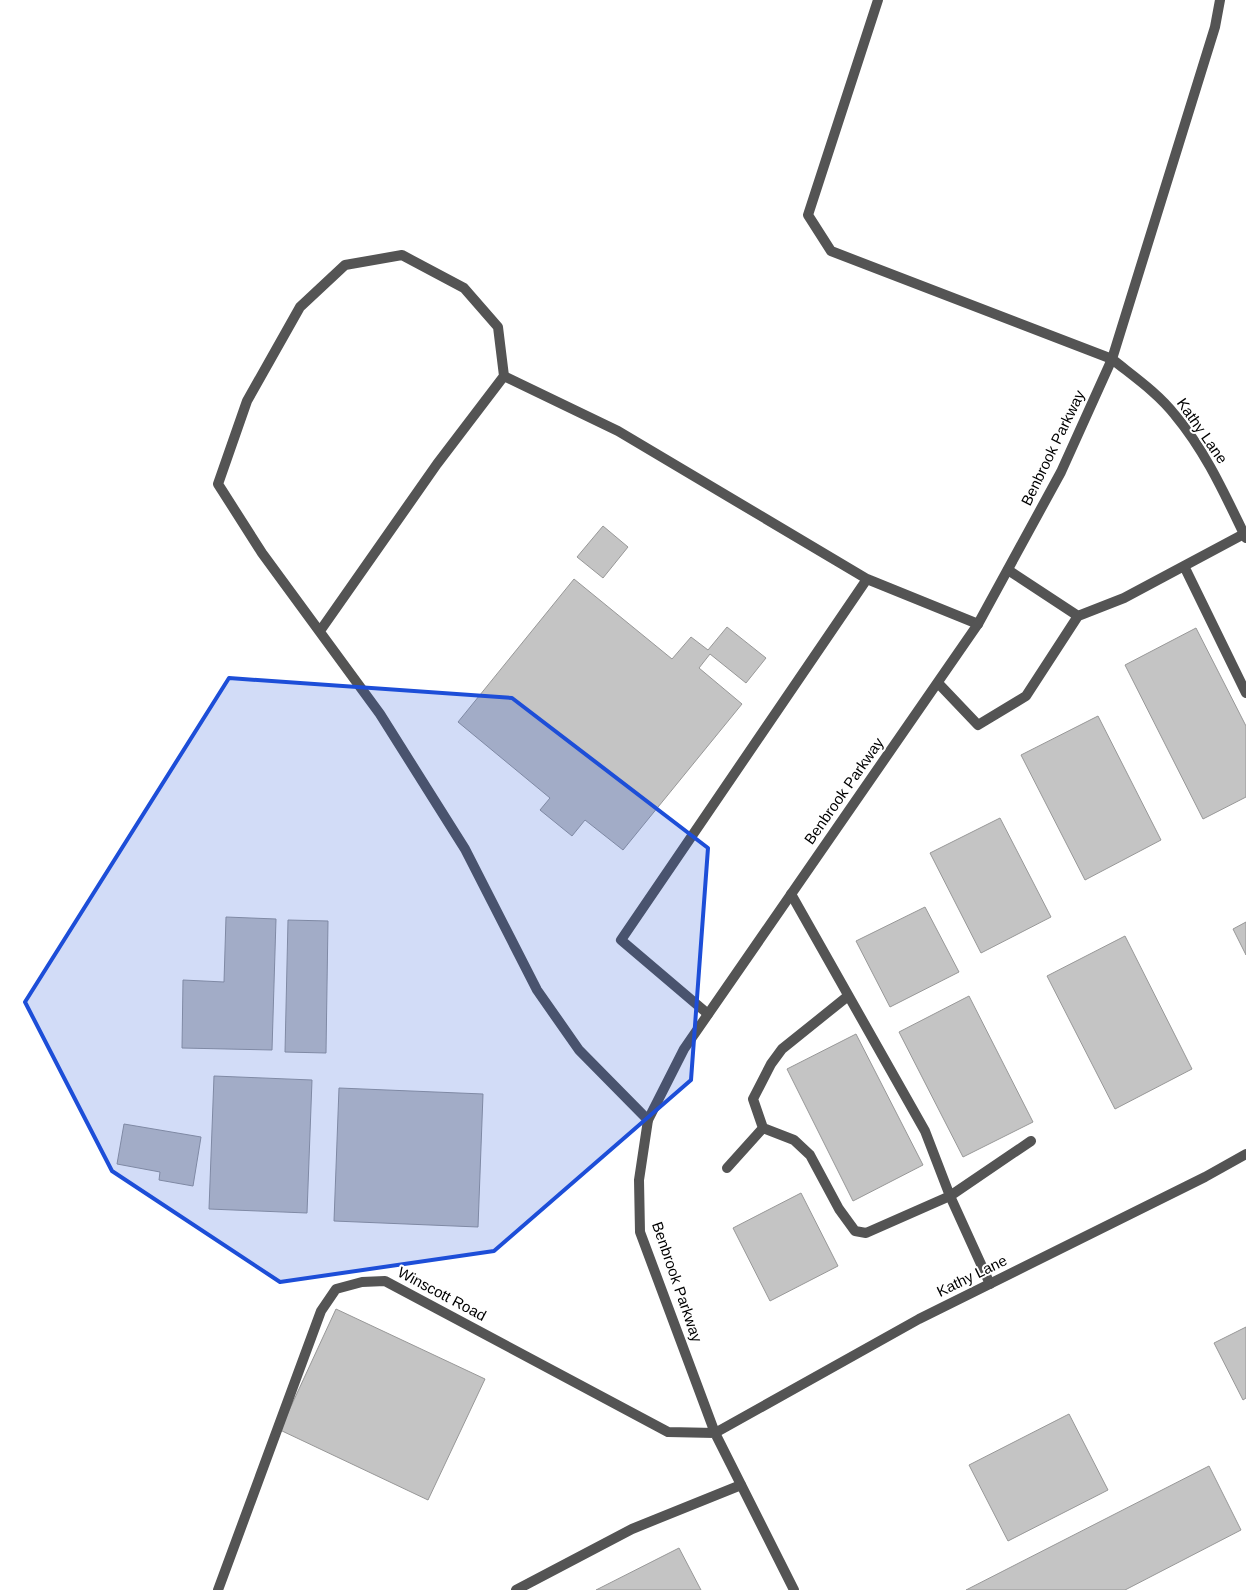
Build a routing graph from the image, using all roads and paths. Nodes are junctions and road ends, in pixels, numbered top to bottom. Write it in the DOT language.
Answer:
graph roads {
  1 [pos="878,0"];
  2 [pos="1220,0"];
  3 [pos="1112,359"];
  4 [pos="504,376"];
  5 [pos="1245,536"];
  6 [pos="1184,566"];
  7 [pos="1008,570"];
  8 [pos="867,579"];
  9 [pos="1078,616"];
  10 [pos="978,624"];
  11 [pos="320,632"];
  12 [pos="938,683"];
  13 [pos="1246,693"];
  14 [pos="791,894"];
  15 [pos="848,996"];
  16 [pos="708,1014"];
  17 [pos="648,1120"];
  18 [pos="763,1128"];
  19 [pos="1031,1141"];
  20 [pos="1246,1154"];
  21 [pos="727,1168"];
  22 [pos="950,1196"];
  23 [pos="990,1284"];
  24 [pos="715,1433"];
  25 [pos="741,1485"];
  26 [pos="218,1590"];
  27 [pos="516,1590"];
  28 [pos="794,1590"];
  1 -- 3 [label="street, Kathy Lane"];
  2 -- 3 [label="street, Benbrook Parkway"];
  3 -- 5 [label="street, Kathy Lane"];
  3 -- 7 [label="street, Benbrook Parkway"];
  4 -- 8 [label="street"];
  4 -- 11 [label="street"];
  4 -- 11 [label="street"];
  5 -- 6 [label="street"];
  6 -- 9 [label="street"];
  6 -- 13 [label="street"];
  7 -- 9 [label="street"];
  7 -- 10 [label="street, Benbrook Parkway"];
  8 -- 10 [label="street"];
  8 -- 16 [label="street"];
  9 -- 12 [label="street"];
  10 -- 12 [label="street, Benbrook Parkway"];
  11 -- 17 [label="street"];
  12 -- 14 [label="street, Benbrook Parkway"];
  14 -- 15 [label="street"];
  14 -- 16 [label="street, Benbrook Parkway"];
  15 -- 18 [label="street"];
  15 -- 22 [label="street"];
  16 -- 17 [label="street, Benbrook Parkway"];
  17 -- 24 [label="street, Benbrook Parkway"];
  18 -- 21 [label="street"];
  18 -- 22 [label="street"];
  19 -- 22 [label="street"];
  20 -- 23 [label="street, Kathy Lane"];
  22 -- 23 [label="street"];
  23 -- 24 [label="street, Kathy Lane"];
  24 -- 25 [label="street, Benbrook Parkway"];
  24 -- 26 [label="street, Winscott Road"];
  25 -- 27 [label="street"];
  25 -- 28 [label="street, Benbrook Parkway"];
}
